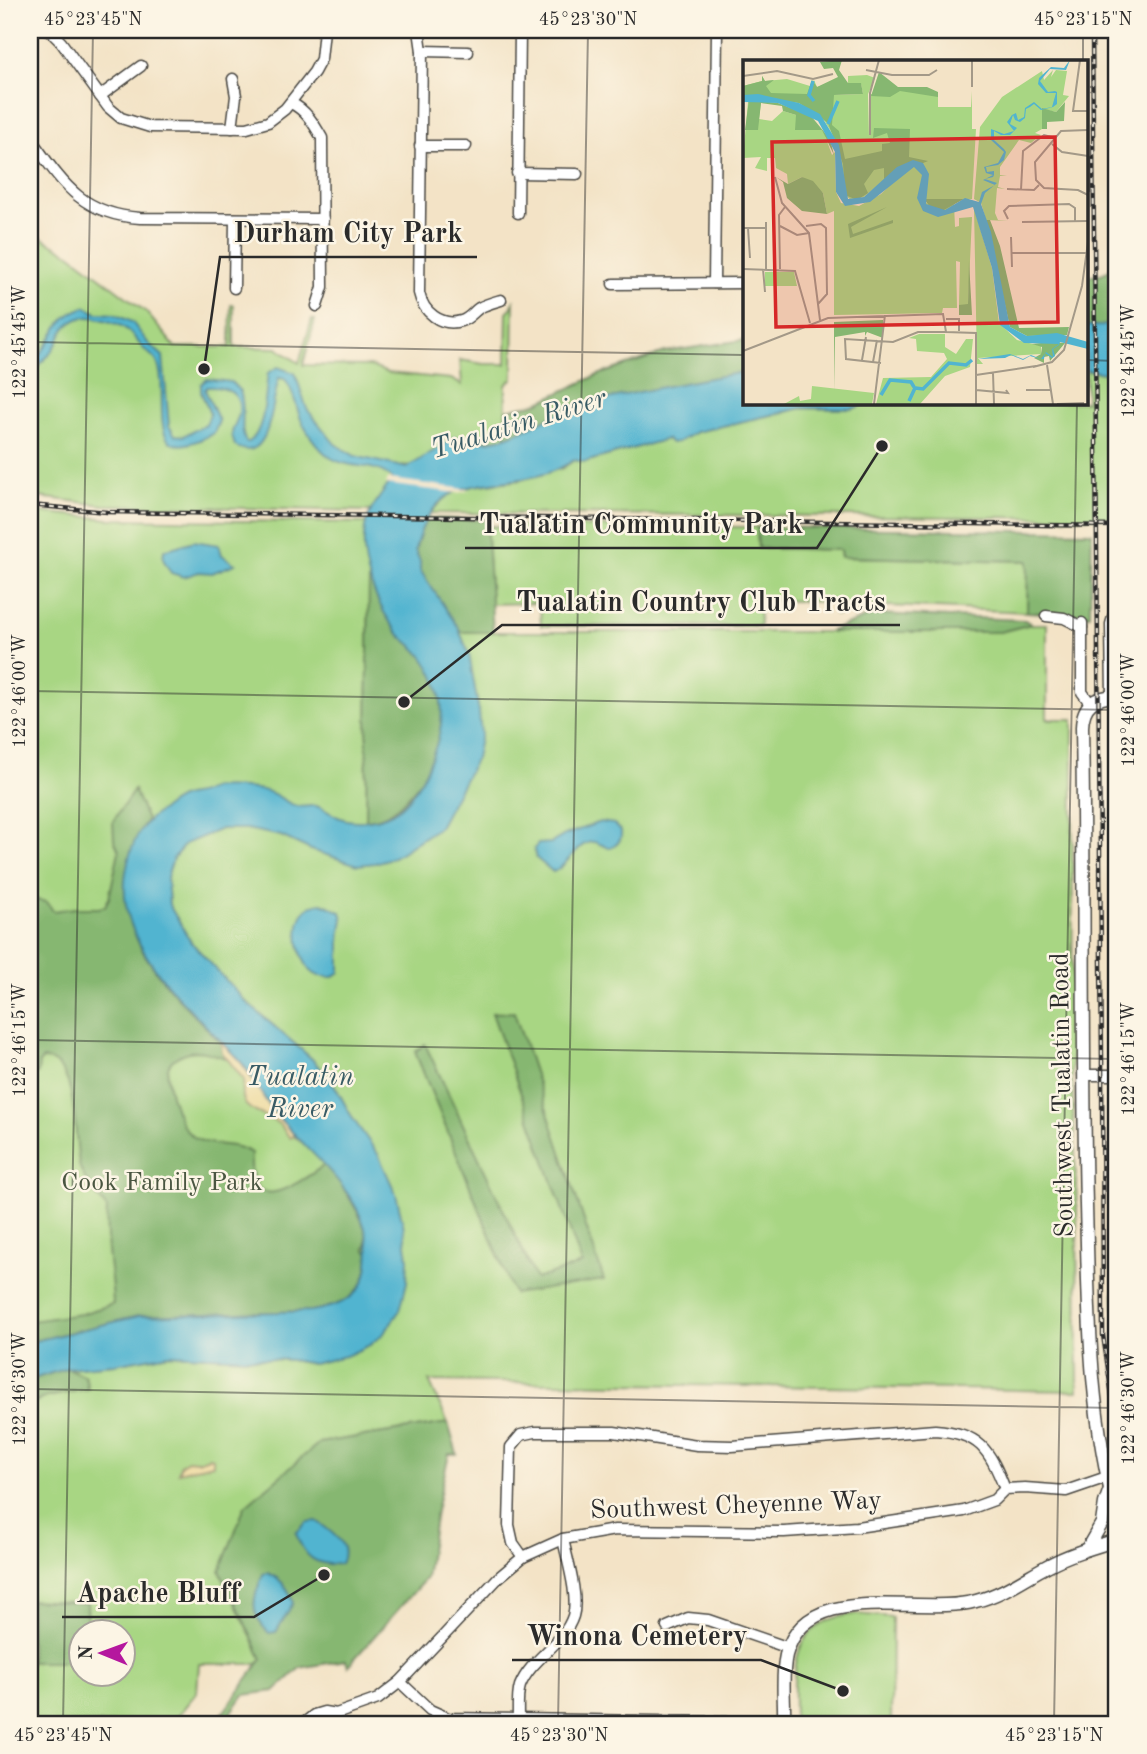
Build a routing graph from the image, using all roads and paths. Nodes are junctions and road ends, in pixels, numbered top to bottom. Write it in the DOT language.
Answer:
graph roads {
  1 [pos="49,30"];
  2 [pos="324,30"];
  3 [pos="419,30"];
  4 [pos="520,30"];
  5 [pos="717,30"];
  6 [pos="422,51"];
  7 [pos="468,51"];
  8 [pos="141,66"];
  9 [pos="233,79"];
  10 [pos="100,96"];
  11 [pos="290,103"];
  12 [pos="232,128"];
  13 [pos="30,138"];
  14 [pos="420,146"];
  15 [pos="466,146"];
  16 [pos="517,173"];
  17 [pos="577,174"];
  18 [pos="518,213"];
  19 [pos="235,219"];
  20 [pos="323,219"];
  21 [pos="714,283"];
  22 [pos="613,284"];
  23 [pos="743,284"];
  24 [pos="234,288"];
  25 [pos="501,300"];
  26 [pos="317,306"];
  27 [pos="1046,616"];
  28 [pos="1115,617"];
  29 [pos="1115,696"];
  30 [pos="1090,703"];
  31 [pos="1084,1075"];
  32 [pos="1117,1075"];
  33 [pos="1109,1483"];
  34 [pos="1005,1489"];
  35 [pos="1117,1516"];
  36 [pos="563,1539"];
  37 [pos="1117,1540"];
  38 [pos="1087,1549"];
  39 [pos="523,1557"];
  40 [pos="667,1627"];
  41 [pos="789,1648"];
  42 [pos="400,1682"];
  43 [pos="335,1719"];
  44 [pos="518,1719"];
  45 [pos="784,1723"];
  46 [pos="303,1724"];
  1 -- 10 [label="street"];
  2 -- 11 [label="street"];
  3 -- 6 [label="street"];
  4 -- 16 [label="street"];
  5 -- 21 [label="street"];
  6 -- 7 [label="street"];
  6 -- 14 [label="street"];
  8 -- 10 [label="street"];
  9 -- 12 [label="street"];
  10 -- 12 [label="street"];
  11 -- 12 [label="street"];
  11 -- 20 [label="street"];
  13 -- 19 [label="street"];
  14 -- 15 [label="street"];
  14 -- 25 [label="street"];
  16 -- 17 [label="street"];
  16 -- 18 [label="street"];
  19 -- 20 [label="street"];
  19 -- 24 [label="street"];
  20 -- 26 [label="street"];
  21 -- 22 [label="street"];
  21 -- 23 [label="street"];
  27 -- 30 [label="street"];
  28 -- 29 [label="street"];
  29 -- 30 [label="main road"];
  30 -- 31 [label="main road, Southwest Tualatin Road"];
  31 -- 32 [label="street"];
  31 -- 33 [label="main road, Southwest Tualatin Road"];
  33 -- 34 [label="street"];
  33 -- 35 [label="main road, Southwest Tualatin Road"];
  33 -- 38 [label="main road"];
  34 -- 36 [label="street, Southwest Cheyenne Way"];
  34 -- 39 [label="street"];
  36 -- 39 [label="street, Southwest Cheyenne Way"];
  36 -- 44 [label="street"];
  37 -- 38 [label="main road"];
  38 -- 41 [label="main road"];
  39 -- 42 [label="street, Southwest Cheyenne Way"];
  40 -- 41 [label="street"];
  41 -- 45 [label="main road"];
  42 -- 43 [label="street, Southwest Cheyenne Way"];
  42 -- 44 [label="street"];
  43 -- 46 [label="street, Southwest Cheyenne Way"];
  44 -- 45 [label="street"];
}
